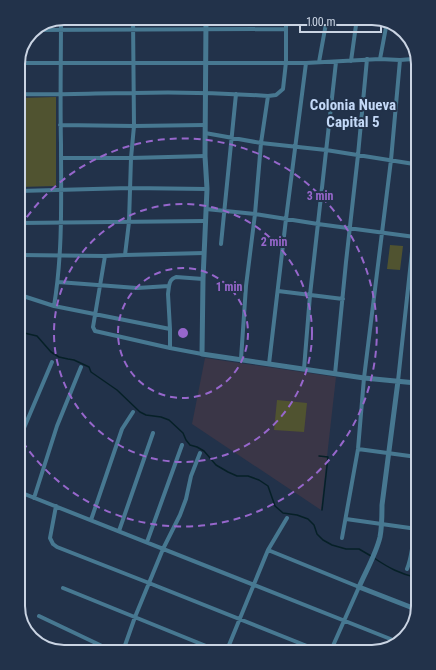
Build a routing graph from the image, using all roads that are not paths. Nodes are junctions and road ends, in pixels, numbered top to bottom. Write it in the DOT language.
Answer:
graph roads {
  1 [pos="61,25"];
  2 [pos="133,25"];
  3 [pos="206,25"];
  4 [pos="286,25"];
  5 [pos="326,25"];
  6 [pos="356,25"];
  7 [pos="387,28"];
  8 [pos="133,29"];
  9 [pos="286,29"];
  10 [pos="44,30"];
  11 [pos="61,30"];
  12 [pos="206,30"];
  13 [pos="380,58"];
  14 [pos="367,59"];
  15 [pos="411,59"];
  16 [pos="400,60"];
  17 [pos="351,61"];
  18 [pos="286,62"];
  19 [pos="319,62"];
  20 [pos="336,62"];
  21 [pos="25,63"];
  22 [pos="61,63"];
  23 [pos="133,63"];
  24 [pos="206,63"];
  25 [pos="306,63"];
  26 [pos="134,93"];
  27 [pos="25,94"];
  28 [pos="206,94"];
  29 [pos="236,94"];
  30 [pos="60,95"];
  31 [pos="268,96"];
  32 [pos="60,125"];
  33 [pos="206,125"];
  34 [pos="134,126"];
  35 [pos="205,133"];
  36 [pos="232,138"];
  37 [pos="261,143"];
  38 [pos="295,147"];
  39 [pos="326,150"];
  40 [pos="358,155"];
  41 [pos="205,156"];
  42 [pos="61,158"];
  43 [pos="132,158"];
  44 [pos="391,160"];
  45 [pos="411,163"];
  46 [pos="130,188"];
  47 [pos="207,189"];
  48 [pos="61,190"];
  49 [pos="25,191"];
  50 [pos="206,209"];
  51 [pos="224,211"];
  52 [pos="255,214"];
  53 [pos="286,219"];
  54 [pos="206,221"];
  55 [pos="129,222"];
  56 [pos="25,223"];
  57 [pos="61,223"];
  58 [pos="318,224"];
  59 [pos="350,228"];
  60 [pos="382,233"];
  61 [pos="411,237"];
  62 [pos="221,244"];
  63 [pos="204,253"];
  64 [pos="125,255"];
  65 [pos="25,256"];
  66 [pos="59,256"];
  67 [pos="105,256"];
  68 [pos="411,264"];
  69 [pos="203,279"];
  70 [pos="58,282"];
  71 [pos="100,284"];
  72 [pos="169,286"];
  73 [pos="278,291"];
  74 [pos="310,295"];
  75 [pos="25,297"];
  76 [pos="342,299"];
  77 [pos="54,306"];
  78 [pos="95,314"];
  79 [pos="170,329"];
  80 [pos="170,348"];
  81 [pos="202,354"];
  82 [pos="241,360"];
  83 [pos="52,362"];
  84 [pos="270,364"];
  85 [pos="81,367"];
  86 [pos="304,369"];
  87 [pos="335,374"];
  88 [pos="364,378"];
  89 [pos="398,381"];
  90 [pos="411,382"];
  91 [pos="133,412"];
  92 [pos="25,426"];
  93 [pos="153,433"];
  94 [pos="182,445"];
  95 [pos="358,449"];
  96 [pos="200,453"];
  97 [pos="389,453"];
  98 [pos="411,456"];
  99 [pos="25,494"];
  100 [pos="34,498"];
  101 [pos="56,506"];
  102 [pos="287,518"];
  103 [pos="346,519"];
  104 [pos="91,520"];
  105 [pos="382,524"];
  106 [pos="411,528"];
  107 [pos="119,531"];
  108 [pos="342,538"];
  109 [pos="147,542"];
  110 [pos="163,548"];
  111 [pos="268,550"];
  112 [pos="411,556"];
  113 [pos="407,569"];
  114 [pos="149,582"];
  115 [pos="254,585"];
  116 [pos="359,587"];
  117 [pos="63,588"];
  118 [pos="411,607"];
  119 [pos="39,616"];
  120 [pos="135,617"];
  121 [pos="239,619"];
  122 [pos="344,621"];
  123 [pos="392,639"];
  124 [pos="100,645"];
  125 [pos="125,645"];
  126 [pos="204,645"];
  127 [pos="229,645"];
  128 [pos="304,645"];
  129 [pos="333,645"];
  1 -- 11 [label="street"];
  2 -- 8 [label="street"];
  3 -- 12 [label="street"];
  4 -- 9 [label="street"];
  5 -- 19 [label="street"];
  6 -- 17 [label="street"];
  7 -- 13 [label="street"];
  8 -- 11 [label="street"];
  8 -- 12 [label="street"];
  8 -- 23 [label="street"];
  9 -- 12 [label="street"];
  9 -- 18 [label="street"];
  10 -- 11 [label="street"];
  11 -- 22 [label="street"];
  12 -- 24 [label="street"];
  13 -- 14 [label="street"];
  13 -- 16 [label="street"];
  14 -- 17 [label="street"];
  14 -- 40 [label="street"];
  15 -- 16 [label="street"];
  16 -- 44 [label="street"];
  17 -- 20 [label="street"];
  18 -- 24 [label="street"];
  18 -- 25 [label="street"];
  18 -- 31 [label="street"];
  19 -- 20 [label="street"];
  19 -- 25 [label="street"];
  20 -- 39 [label="street"];
  21 -- 22 [label="street"];
  22 -- 23 [label="street"];
  22 -- 30 [label="street"];
  23 -- 24 [label="street"];
  23 -- 26 [label="street"];
  24 -- 28 [label="street"];
  25 -- 38 [label="street"];
  26 -- 28 [label="street"];
  26 -- 30 [label="street"];
  26 -- 34 [label="street"];
  27 -- 30 [label="street"];
  28 -- 29 [label="street"];
  28 -- 33 [label="street"];
  29 -- 31 [label="street"];
  29 -- 36 [label="street"];
  30 -- 32 [label="street"];
  31 -- 37 [label="street"];
  32 -- 34 [label="street"];
  32 -- 42 [label="street"];
  33 -- 34 [label="street"];
  33 -- 35 [label="street"];
  34 -- 43 [label="street"];
  35 -- 36 [label="street"];
  35 -- 41 [label="street"];
  36 -- 37 [label="street"];
  36 -- 51 [label="street"];
  37 -- 38 [label="street"];
  37 -- 52 [label="street"];
  38 -- 39 [label="street"];
  38 -- 53 [label="street"];
  39 -- 40 [label="street"];
  39 -- 58 [label="street"];
  40 -- 44 [label="street"];
  40 -- 59 [label="street"];
  41 -- 43 [label="street"];
  41 -- 47 [label="street"];
  42 -- 43 [label="street"];
  42 -- 48 [label="street"];
  43 -- 46 [label="street"];
  44 -- 45 [label="street"];
  44 -- 60 [label="street"];
  46 -- 47 [label="street"];
  46 -- 48 [label="street"];
  46 -- 55 [label="street"];
  47 -- 50 [label="street"];
  48 -- 49 [label="street"];
  48 -- 57 [label="street"];
  50 -- 51 [label="street"];
  50 -- 54 [label="street"];
  51 -- 52 [label="street"];
  51 -- 62 [label="street"];
  52 -- 53 [label="street"];
  52 -- 82 [label="street"];
  53 -- 58 [label="street"];
  53 -- 73 [label="street"];
  54 -- 55 [label="street"];
  54 -- 63 [label="street"];
  55 -- 57 [label="street"];
  55 -- 64 [label="street"];
  56 -- 57 [label="street"];
  57 -- 66 [label="street"];
  58 -- 59 [label="street"];
  58 -- 74 [label="street"];
  59 -- 60 [label="street"];
  59 -- 76 [label="street"];
  60 -- 61 [label="street"];
  60 -- 88 [label="street"];
  63 -- 64 [label="street"];
  63 -- 69 [label="street"];
  64 -- 67 [label="street"];
  65 -- 66 [label="street"];
  66 -- 67 [label="street"];
  66 -- 70 [label="street"];
  67 -- 71 [label="street"];
  68 -- 89 [label="street"];
  69 -- 72 [label="street"];
  69 -- 81 [label="street"];
  70 -- 71 [label="street"];
  70 -- 77 [label="street"];
  71 -- 72 [label="street"];
  71 -- 78 [label="street"];
  72 -- 79 [label="street"];
  73 -- 74 [label="street"];
  73 -- 84 [label="street"];
  74 -- 76 [label="street"];
  74 -- 86 [label="street"];
  75 -- 77 [label="street"];
  76 -- 87 [label="street"];
  77 -- 78 [label="street"];
  78 -- 79 [label="street"];
  78 -- 80 [label="street"];
  79 -- 80 [label="street"];
  80 -- 81 [label="street"];
  81 -- 82 [label="street"];
  82 -- 84 [label="street"];
  83 -- 92 [label="street"];
  84 -- 86 [label="street"];
  85 -- 100 [label="street"];
  86 -- 87 [label="street"];
  87 -- 88 [label="street"];
  88 -- 89 [label="street"];
  88 -- 95 [label="street"];
  89 -- 90 [label="street"];
  89 -- 97 [label="street"];
  91 -- 104 [label="street"];
  93 -- 107 [label="street"];
  94 -- 109 [label="street"];
  95 -- 97 [label="street"];
  95 -- 103 [label="street"];
  96 -- 110 [label="street"];
  97 -- 98 [label="street"];
  97 -- 105 [label="street"];
  99 -- 100 [label="street"];
  100 -- 101 [label="street"];
  101 -- 104 [label="street"];
  101 -- 114 [label="street"];
  102 -- 111 [label="street"];
  103 -- 105 [label="street"];
  103 -- 108 [label="street"];
  104 -- 107 [label="street"];
  105 -- 106 [label="street"];
  105 -- 116 [label="street"];
  107 -- 109 [label="street"];
  109 -- 110 [label="street"];
  110 -- 114 [label="street"];
  110 -- 115 [label="street"];
  111 -- 115 [label="street"];
  111 -- 116 [label="street"];
  112 -- 113 [label="street"];
  114 -- 120 [label="street"];
  114 -- 121 [label="street"];
  115 -- 121 [label="street"];
  115 -- 122 [label="street"];
  116 -- 118 [label="street"];
  116 -- 122 [label="street"];
  117 -- 120 [label="street"];
  119 -- 124 [label="street"];
  120 -- 125 [label="street"];
  120 -- 126 [label="street"];
  121 -- 127 [label="street"];
  121 -- 128 [label="street"];
  122 -- 123 [label="street"];
  122 -- 129 [label="street"];
}
